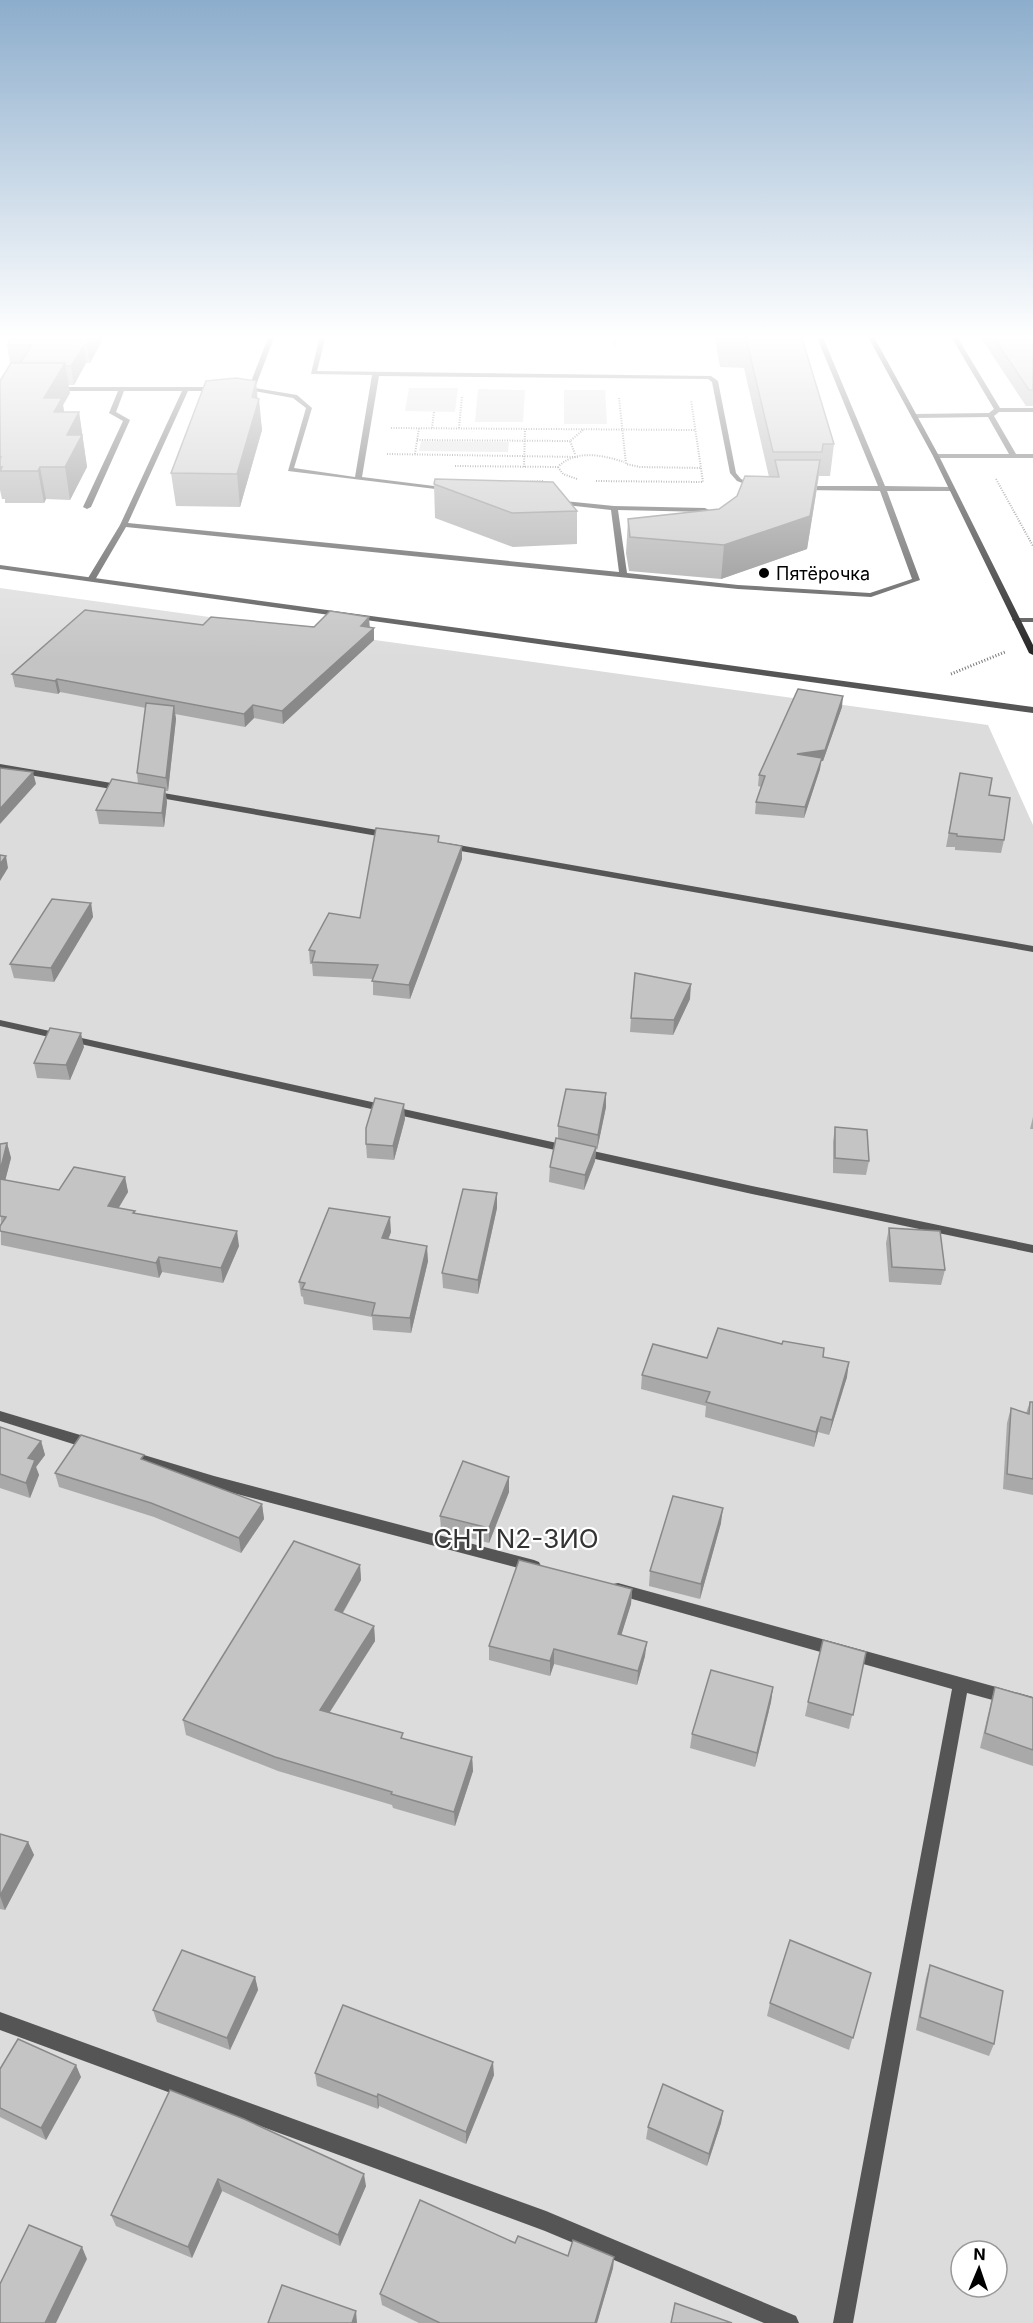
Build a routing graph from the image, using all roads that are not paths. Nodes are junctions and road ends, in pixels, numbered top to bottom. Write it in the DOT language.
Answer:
graph roads {
  1 [pos="116,443"];
  2 [pos="161,443"];
  3 [pos="298,443"];
  4 [pos="364,443"];
  5 [pos="726,443"];
  6 [pos="864,443"];
  7 [pos="929,443"];
  8 [pos="1007,443"];
  9 [pos="936,456"];
  10 [pos="1014,456"];
  11 [pos="1033,456"];
  12 [pos="358,479"];
  13 [pos="765,488"];
  14 [pos="789,488"];
  15 [pos="883,489"];
  16 [pos="951,489"];
  17 [pos="464,491"];
  18 [pos="545,501"];
  19 [pos="87,507"];
  20 [pos="614,508"];
  21 [pos="705,510"];
  22 [pos="124,525"];
  23 [pos="0,567"];
  24 [pos="623,575"];
  25 [pos="92,578"];
  26 [pos="1016,620"];
  27 [pos="1033,620"];
  28 [pos="1033,653"];
  29 [pos="1033,710"];
  30 [pos="0,767"];
  31 [pos="129,789"];
  32 [pos="141,792"];
  33 [pos="399,837"];
  34 [pos="434,843"];
  35 [pos="1033,949"];
  36 [pos="0,1023"];
  37 [pos="1033,1249"];
  38 [pos="0,1416"];
  39 [pos="102,1447"];
  40 [pos="124,1454"];
  41 [pos="547,1570"];
  42 [pos="604,1585"];
  43 [pos="961,1684"];
  44 [pos="1033,1704"];
  45 [pos="0,2021"];
  46 [pos="789,2323"];
  47 [pos="843,2323"];
  1 -- 19 [label="street"];
  2 -- 22 [label="street"];
  3 -- 12 [label="street"];
  4 -- 12 [label="street"];
  5 -- 13 [label="street"];
  6 -- 15 [label="street"];
  7 -- 9 [label="main road"];
  8 -- 10 [label="street"];
  9 -- 10 [label="street"];
  9 -- 16 [label="main road"];
  10 -- 11 [label="street"];
  12 -- 17 [label="street"];
  14 -- 15 [label="street"];
  15 -- 16 [label="street"];
  15 -- 24 [label="street"];
  16 -- 26 [label="main road"];
  18 -- 20 [label="street"];
  20 -- 21 [label="street"];
  20 -- 24 [label="street"];
  22 -- 24 [label="street"];
  22 -- 25 [label="street"];
  23 -- 25 [label="street"];
  25 -- 29 [label="street"];
  26 -- 27 [label="street"];
  26 -- 28 [label="main road"];
  30 -- 31 [label="street"];
  32 -- 33 [label="street"];
  34 -- 35 [label="street"];
  36 -- 37 [label="street"];
  38 -- 39 [label="street"];
  40 -- 41 [label="street"];
  42 -- 43 [label="street"];
  43 -- 44 [label="street"];
  43 -- 47 [label="street"];
  45 -- 46 [label="street"];
}
